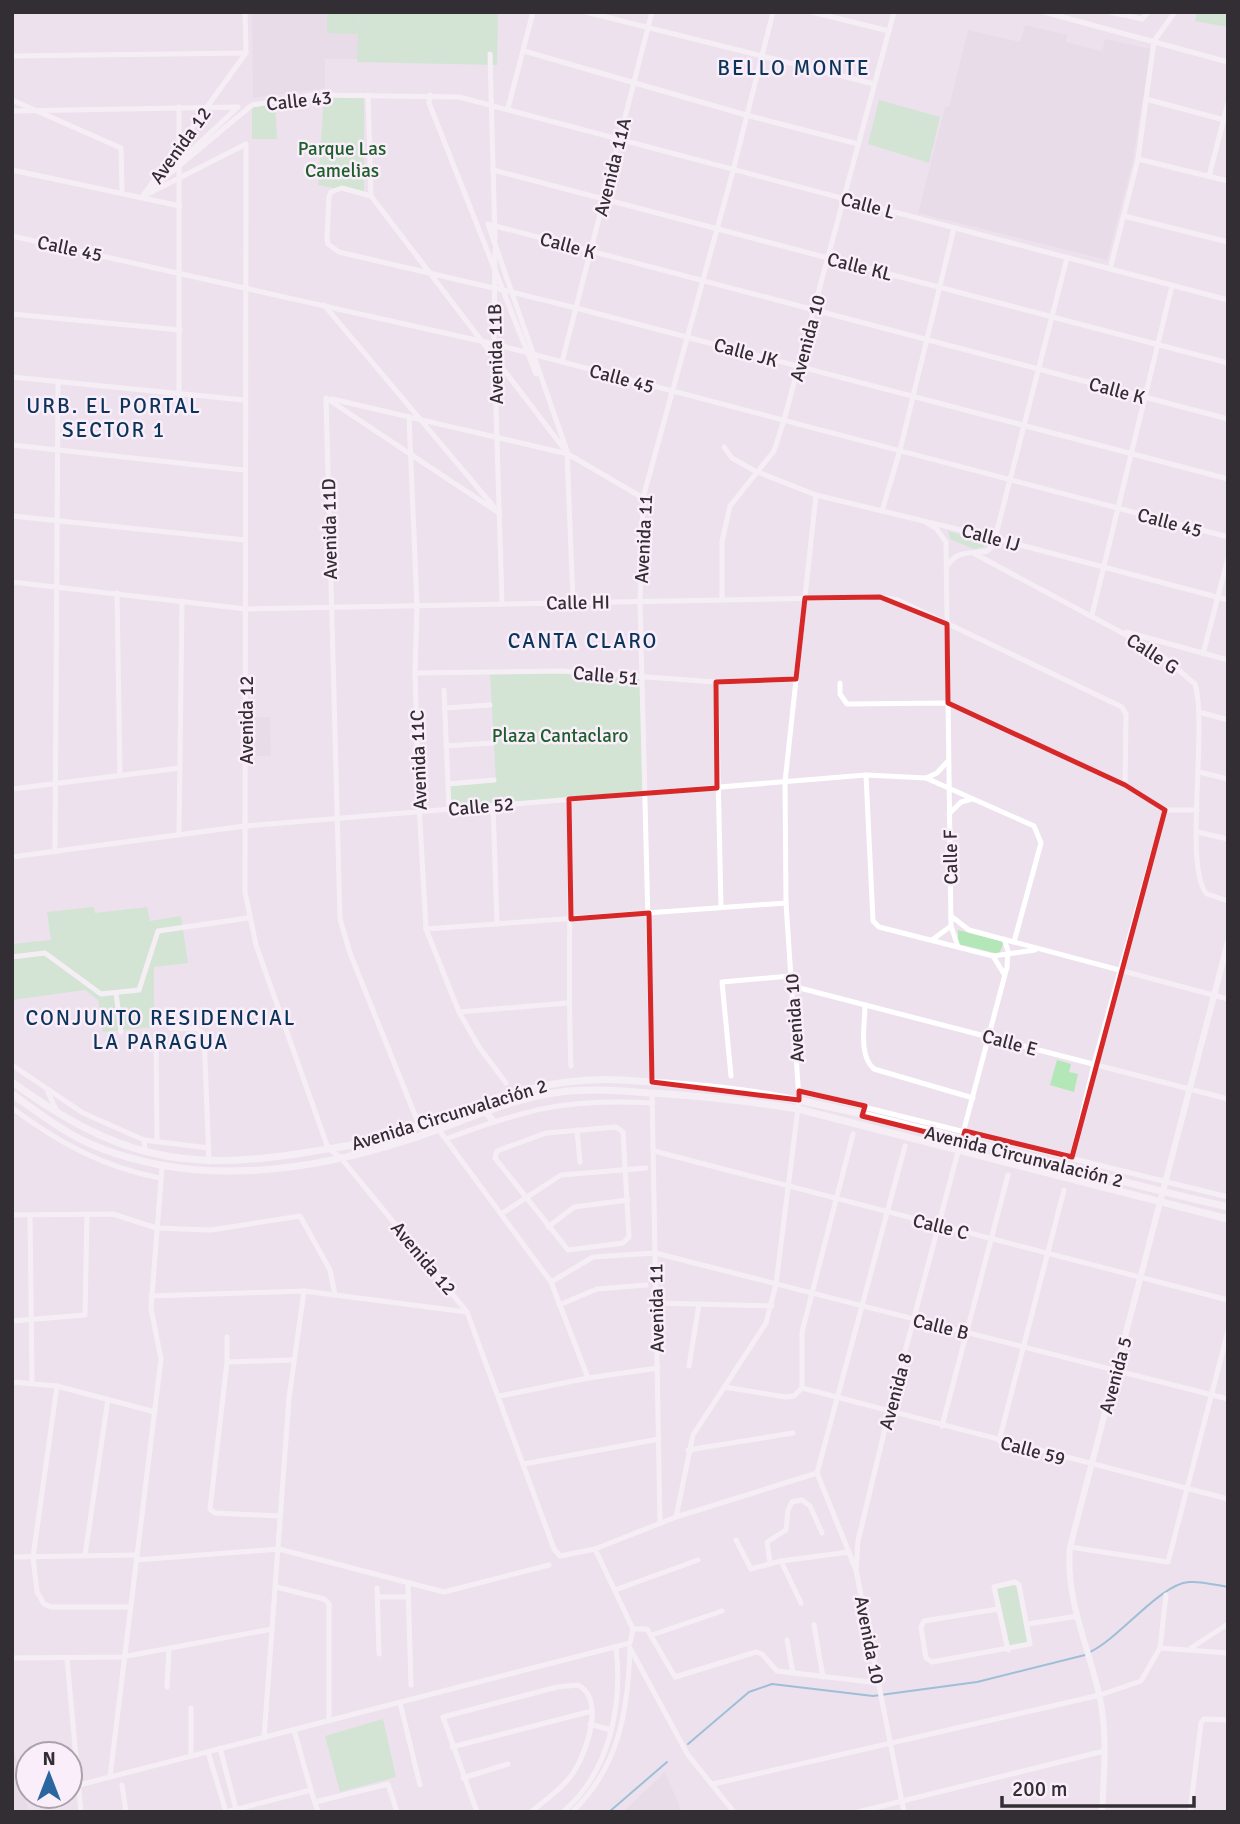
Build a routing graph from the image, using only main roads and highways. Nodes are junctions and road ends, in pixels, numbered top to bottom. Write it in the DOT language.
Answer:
graph roads {
  1 [pos="12,1082"];
  2 [pos="582,1090"];
  3 [pos="12,1094"];
  4 [pos="583,1101"];
  5 [pos="865,1107"];
  6 [pos="486,1112"];
  7 [pos="863,1116"];
  8 [pos="493,1121"];
  9 [pos="1085,1161"];
  10 [pos="1082,1170"];
  11 [pos="1226,1197"];
  12 [pos="1225,1206"];
  13 [pos="1228,1219"];
  1 -- 7 [label="main road, Avenida Circunvalación 2"];
  2 -- 4 [label="main road"];
  2 -- 6 [label="main road, Avenida Circunvalación 2"];
  2 -- 13 [label="main road, Avenida Circunvalación 2"];
  3 -- 6 [label="main road, Avenida Circunvalación 2"];
  5 -- 7 [label="main road"];
  6 -- 8 [label="main road"];
  7 -- 10 [label="main road, Avenida Circunvalación 2"];
  9 -- 10 [label="main road"];
  10 -- 12 [label="main road, Avenida Circunvalación 2"];
  11 -- 12 [label="main road"];
}
